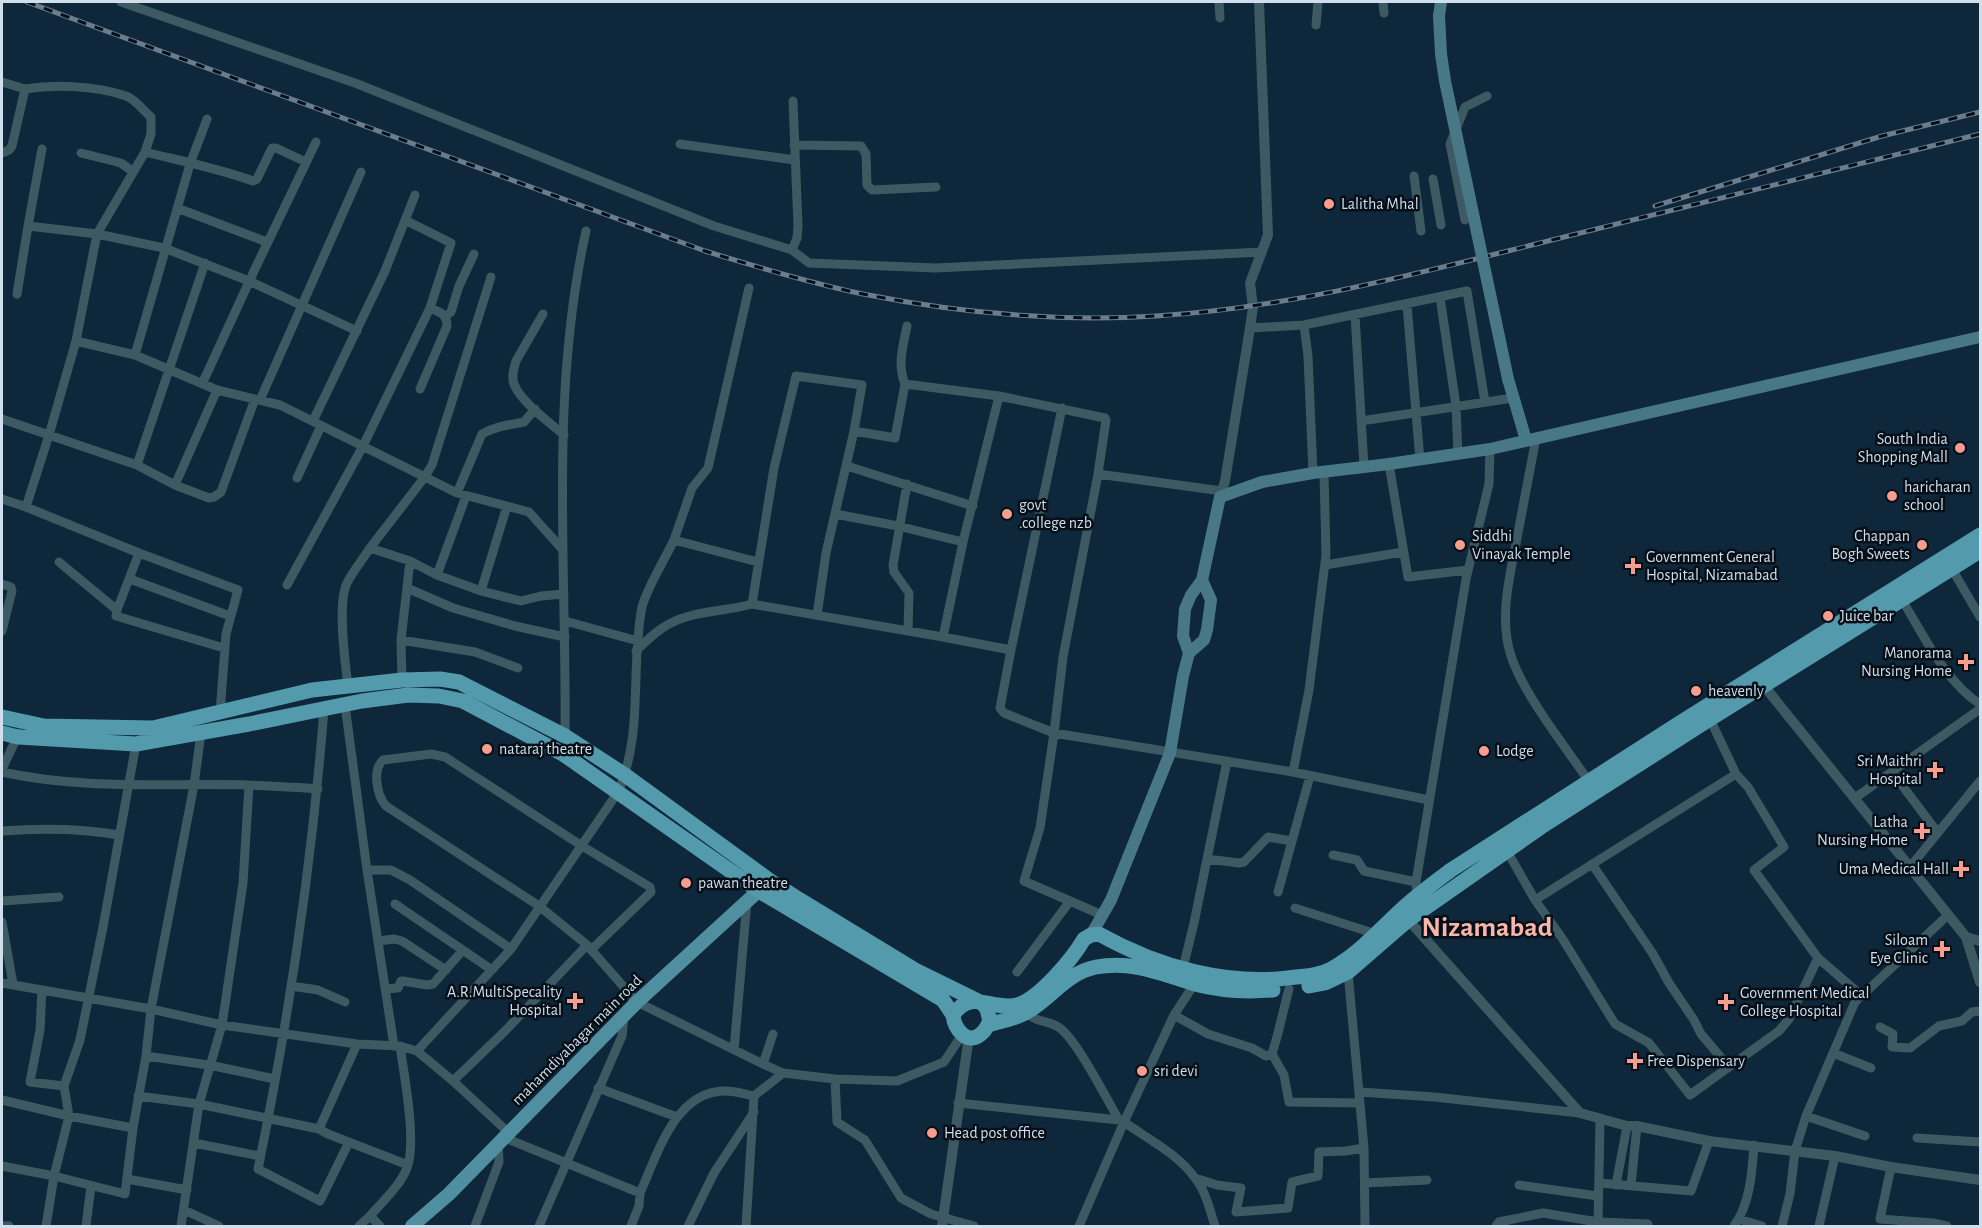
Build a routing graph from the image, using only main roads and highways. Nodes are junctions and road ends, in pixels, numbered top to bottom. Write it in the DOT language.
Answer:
graph roads {
  1 [pos="1441,2"];
  2 [pos="1980,337"];
  3 [pos="1531,439"];
  4 [pos="1980,536"];
  5 [pos="1980,551"];
  6 [pos="1202,580"];
  7 [pos="1189,653"];
  8 [pos="2,717"];
  9 [pos="19,730"];
  10 [pos="2,733"];
  11 [pos="759,891"];
  12 [pos="1409,915"];
  13 [pos="1085,940"];
  14 [pos="1109,940"];
  15 [pos="1097,966"];
  16 [pos="980,1002"];
  17 [pos="1023,1009"];
  18 [pos="953,1015"];
  19 [pos="988,1025"];
  20 [pos="412,1227"];
  1 -- 3 [label="main road, bridge"];
  2 -- 3 [label="main road"];
  3 -- 6 [label="main road"];
  4 -- 12 [label="highway"];
  5 -- 12 [label="highway"];
  6 -- 7 [label="main road"];
  6 -- 7 [label="main road"];
  7 -- 13 [label="main road"];
  8 -- 9 [label="highway"];
  9 -- 10 [label="highway"];
  9 -- 11 [label="highway"];
  9 -- 11 [label="highway"];
  11 -- 16 [label="highway"];
  11 -- 18 [label="highway"];
  11 -- 20 [label="main road, mahamdiyabagar main road"];
  12 -- 14 [label="highway"];
  12 -- 15 [label="highway"];
  13 -- 14 [label="highway"];
  13 -- 15 [label="highway"];
  13 -- 17 [label="highway"];
  14 -- 15 [label="highway"];
  15 -- 17 [label="highway"];
  16 -- 17 [label="highway"];
  16 -- 18 [label="highway"];
  16 -- 19 [label="highway"];
  17 -- 19 [label="highway"];
  18 -- 19 [label="highway"];
}
